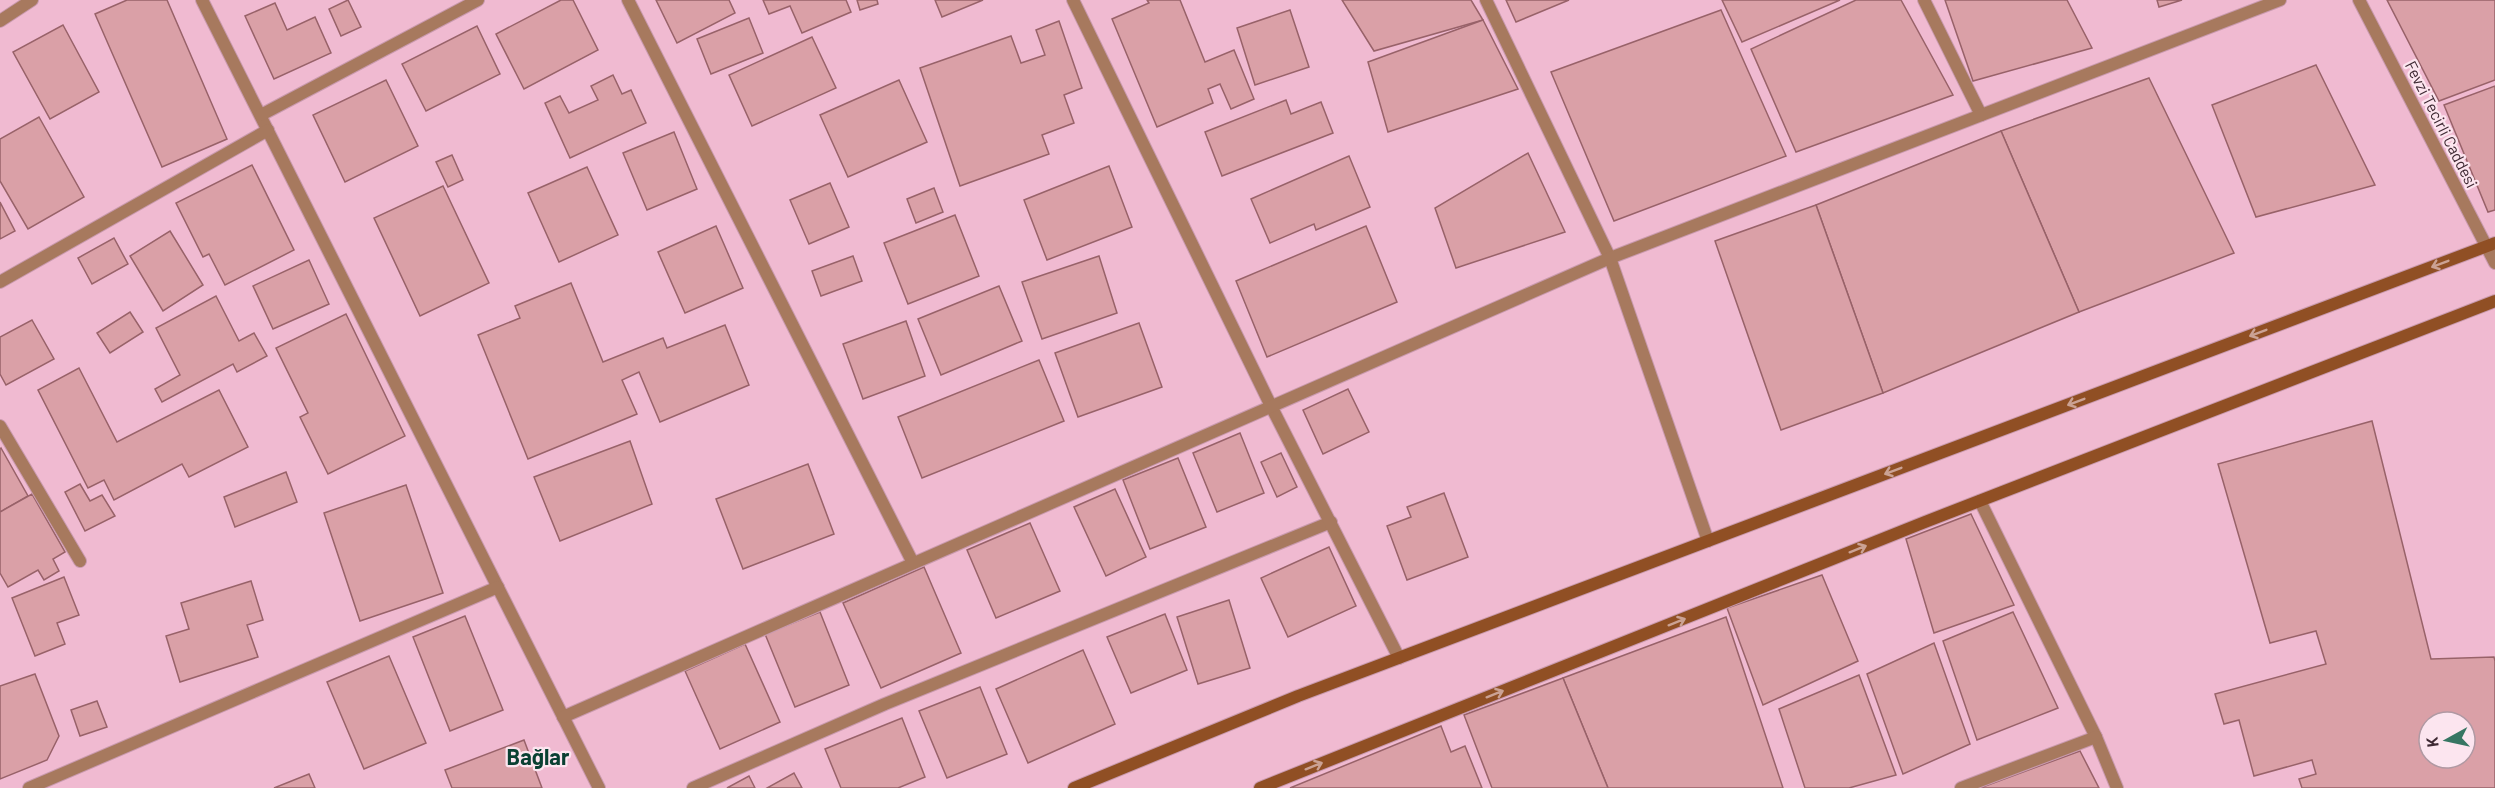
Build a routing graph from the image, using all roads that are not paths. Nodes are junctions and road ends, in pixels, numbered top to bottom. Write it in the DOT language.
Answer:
graph roads {
  1 [pos="32,0"];
  2 [pos="202,0"];
  3 [pos="478,0"];
  4 [pos="628,0"];
  5 [pos="1073,0"];
  6 [pos="1486,0"];
  7 [pos="1924,0"];
  8 [pos="2280,0"];
  9 [pos="2359,0"];
  10 [pos="0,21"];
  11 [pos="1981,115"];
  12 [pos="261,116"];
  13 [pos="268,130"];
  14 [pos="2491,244"];
  15 [pos="1610,258"];
  16 [pos="2495,263"];
  17 [pos="0,282"];
  18 [pos="2495,302"];
  19 [pos="1271,406"];
  20 [pos="0,426"];
  21 [pos="1980,501"];
  22 [pos="1331,522"];
  23 [pos="1708,541"];
  24 [pos="80,561"];
  25 [pos="913,563"];
  26 [pos="498,587"];
  27 [pos="1399,658"];
  28 [pos="563,717"];
  29 [pos="2096,737"];
  30 [pos="29,788"];
  31 [pos="599,788"];
  32 [pos="693,788"];
  33 [pos="1074,788"];
  34 [pos="1260,788"];
  35 [pos="1961,788"];
  36 [pos="2117,788"];
  1 -- 10 [label="street"];
  2 -- 12 [label="street"];
  3 -- 12 [label="street"];
  4 -- 25 [label="street"];
  5 -- 19 [label="street"];
  6 -- 15 [label="street"];
  7 -- 11 [label="street"];
  8 -- 11 [label="street"];
  9 -- 14 [label="street, Fevzi Tecirli Caddesi"];
  11 -- 15 [label="street"];
  12 -- 13 [label="street"];
  13 -- 17 [label="street"];
  13 -- 26 [label="street"];
  14 -- 16 [label="street, Fevzi Tecirli Caddesi"];
  14 -- 23 [label="main road, one-way"];
  15 -- 19 [label="street"];
  15 -- 23 [label="street"];
  18 -- 21 [label="main road"];
  19 -- 22 [label="street"];
  19 -- 25 [label="street"];
  20 -- 24 [label="street"];
  21 -- 29 [label="street"];
  34 -- 21 [label="main road, one-way"];
  22 -- 27 [label="street"];
  22 -- 32 [label="street"];
  23 -- 27 [label="main road"];
  25 -- 28 [label="street"];
  26 -- 28 [label="street"];
  26 -- 30 [label="street"];
  27 -- 33 [label="main road"];
  28 -- 31 [label="street"];
  29 -- 35 [label="street"];
  29 -- 36 [label="street"];
}
